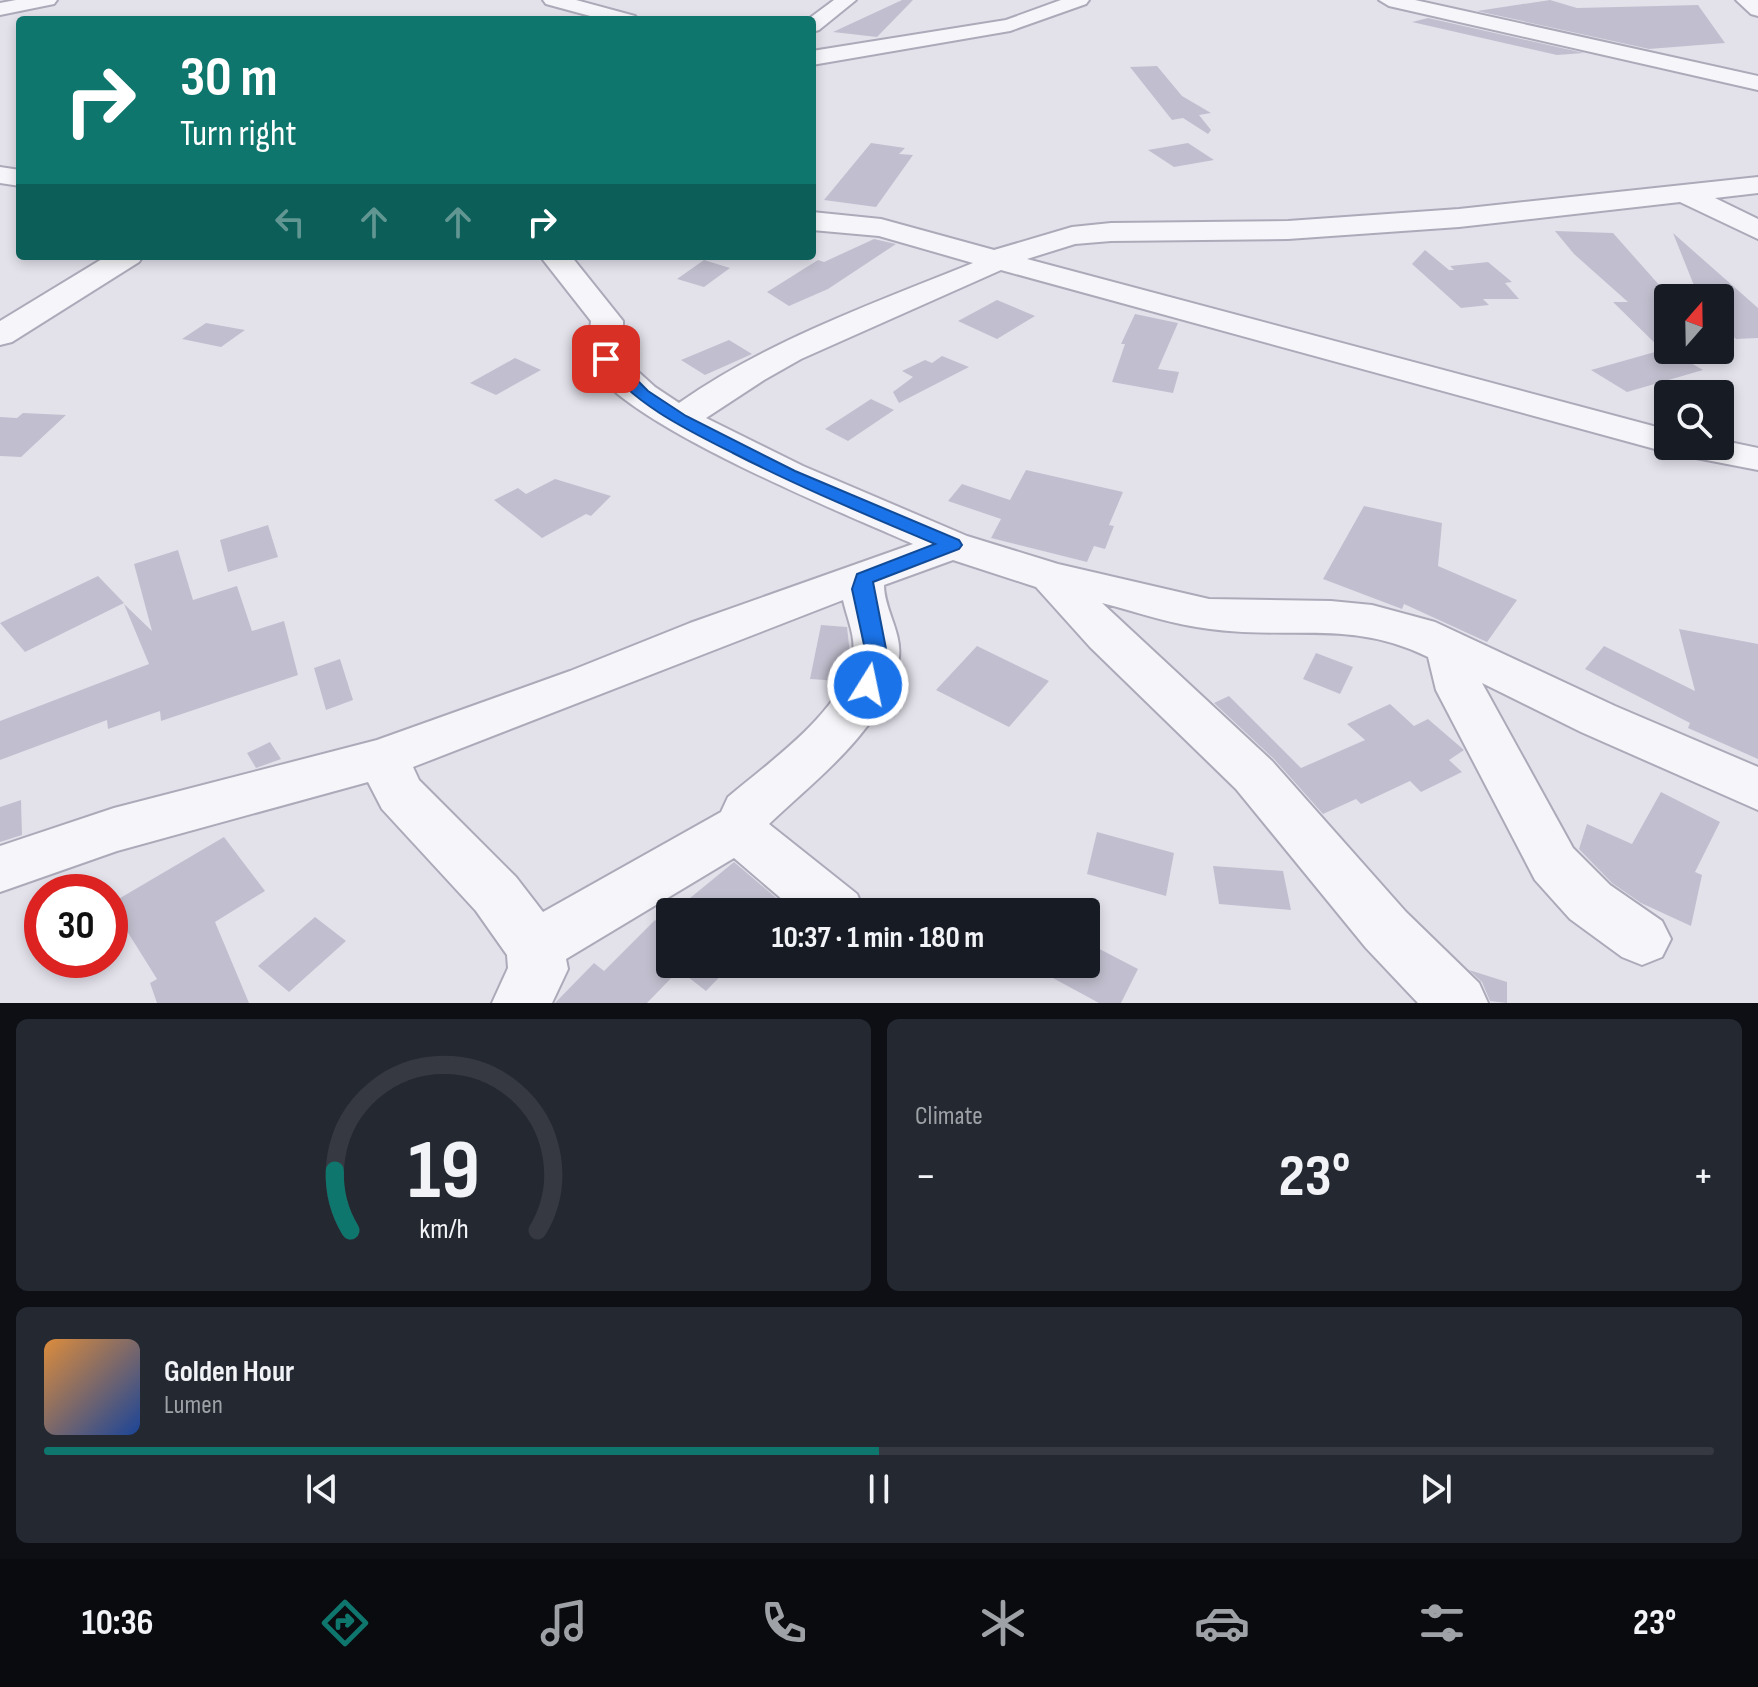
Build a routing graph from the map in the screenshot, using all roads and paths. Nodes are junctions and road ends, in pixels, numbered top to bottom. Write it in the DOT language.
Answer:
graph roads {
  1 [pos="47,0"];
  2 [pos="553,0"];
  3 [pos="846,0"];
  4 [pos="1079,0"];
  5 [pos="1389,0"];
  6 [pos="1746,0"];
  7 [pos="0,9"];
  8 [pos="1758,10"];
  9 [pos="613,16"];
  10 [pos="816,23"];
  11 [pos="816,57"];
  12 [pos="1758,83"];
  13 [pos="1758,185"];
  14 [pos="1688,195"];
  15 [pos="1171,205"];
  16 [pos="816,221"];
  17 [pos="1758,230"];
  18 [pos="1072,236"];
  19 [pos="995,259"];
  20 [pos="122,260"];
  21 [pos="559,260"];
  22 [pos="0,335"];
  23 [pos="680,420"];
  24 [pos="1654,437"];
  25 [pos="1747,458"];
  26 [pos="1758,488"];
  27 [pos="952,545"];
  28 [pos="1051,577"];
  29 [pos="864,578"];
  30 [pos="1449,648"];
  31 [pos="383,758"];
  32 [pos="1758,789"];
  33 [pos="742,826"];
  34 [pos="0,869"];
  35 [pos="820,898"];
  36 [pos="1642,939"];
  37 [pos="535,947"];
  38 [pos="522,1003"];
  39 [pos="1458,1003"];
  1 -- 7 [label="street"];
  2 -- 9 [label="street"];
  3 -- 10 [label="street"];
  4 -- 11 [label="street"];
  5 -- 12 [label="street"];
  6 -- 8 [label="street"];
  13 -- 14 [label="street"];
  14 -- 17 [label="street"];
  14 -- 18 [label="street"];
  15 -- 18 [label="street"];
  16 -- 19 [label="street"];
  18 -- 19 [label="street"];
  19 -- 23 [label="street"];
  19 -- 24 [label="street"];
  20 -- 22 [label="street"];
  21 -- 23 [label="street"];
  23 -- 27 [label="street"];
  25 -- 26 [label="street"];
  27 -- 28 [label="street"];
  27 -- 29 [label="street"];
  28 -- 30 [label="street"];
  28 -- 39 [label="street"];
  29 -- 31 [label="street"];
  29 -- 33 [label="street"];
  30 -- 32 [label="street"];
  30 -- 36 [label="street"];
  31 -- 34 [label="street"];
  31 -- 37 [label="street"];
  33 -- 35 [label="street"];
  33 -- 37 [label="street"];
  37 -- 38 [label="street"];
}
